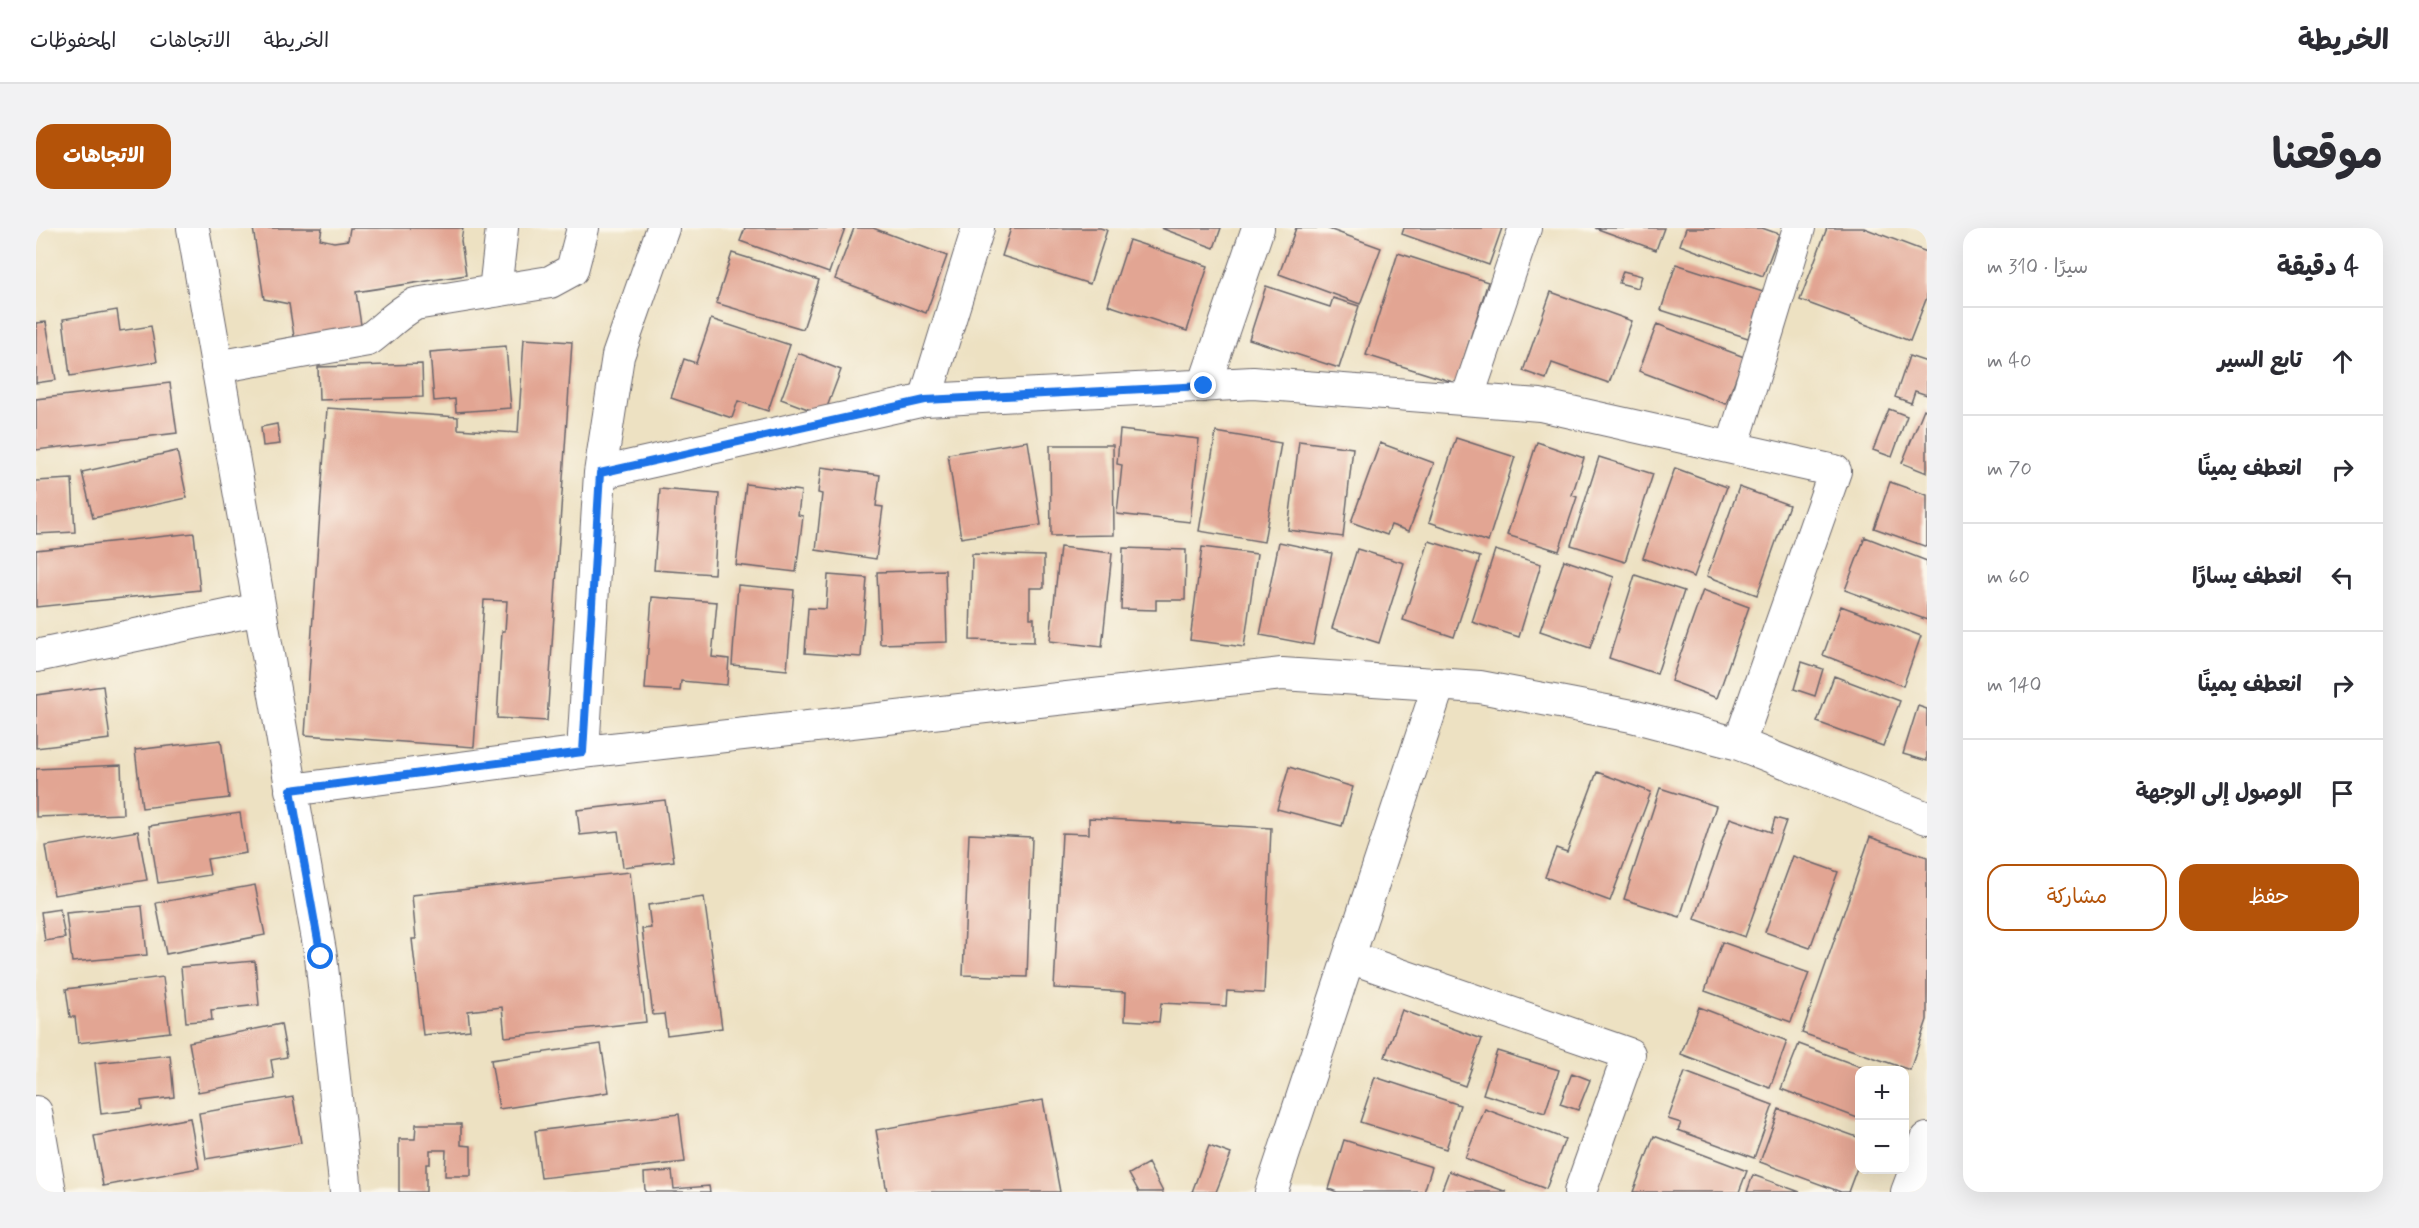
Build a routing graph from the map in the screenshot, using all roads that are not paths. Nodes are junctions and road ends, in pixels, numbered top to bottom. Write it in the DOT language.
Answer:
graph roads {
  1 [pos="193,228"];
  2 [pos="502,228"];
  3 [pos="584,228"];
  4 [pos="663,228"];
  5 [pos="978,228"];
  6 [pos="1258,228"];
  7 [pos="1525,228"];
  8 [pos="1799,228"];
  9 [pos="495,291"];
  10 [pos="217,367"];
  11 [pos="1204,386"];
  12 [pos="1467,399"];
  13 [pos="925,400"];
  14 [pos="1732,448"];
  15 [pos="600,473"];
  16 [pos="260,609"];
  17 [pos="36,656"];
  18 [pos="1439,684"];
  19 [pos="1739,744"];
  20 [pos="583,752"];
  21 [pos="291,790"];
  22 [pos="1927,818"];
  23 [pos="1349,957"];
  24 [pos="36,1112"];
  25 [pos="1927,1139"];
  26 [pos="336,1190"];
  27 [pos="50,1192"];
  28 [pos="1271,1192"];
  29 [pos="1580,1192"];
  30 [pos="1907,1192"];
  1 -- 10 [label="street"];
  2 -- 9 [label="street"];
  3 -- 9 [label="street"];
  4 -- 15 [label="street"];
  5 -- 13 [label="street"];
  6 -- 11 [label="street"];
  7 -- 12 [label="street"];
  8 -- 14 [label="street"];
  9 -- 10 [label="street"];
  10 -- 16 [label="street"];
  11 -- 12 [label="street"];
  11 -- 13 [label="street"];
  12 -- 14 [label="street"];
  13 -- 15 [label="street"];
  14 -- 19 [label="street"];
  15 -- 20 [label="street"];
  16 -- 17 [label="street"];
  16 -- 21 [label="street"];
  18 -- 19 [label="street"];
  18 -- 20 [label="street"];
  18 -- 23 [label="street"];
  19 -- 22 [label="street"];
  20 -- 21 [label="street"];
  21 -- 26 [label="street"];
  23 -- 28 [label="street"];
  23 -- 29 [label="street"];
  24 -- 27 [label="street"];
  25 -- 30 [label="street"];
}
